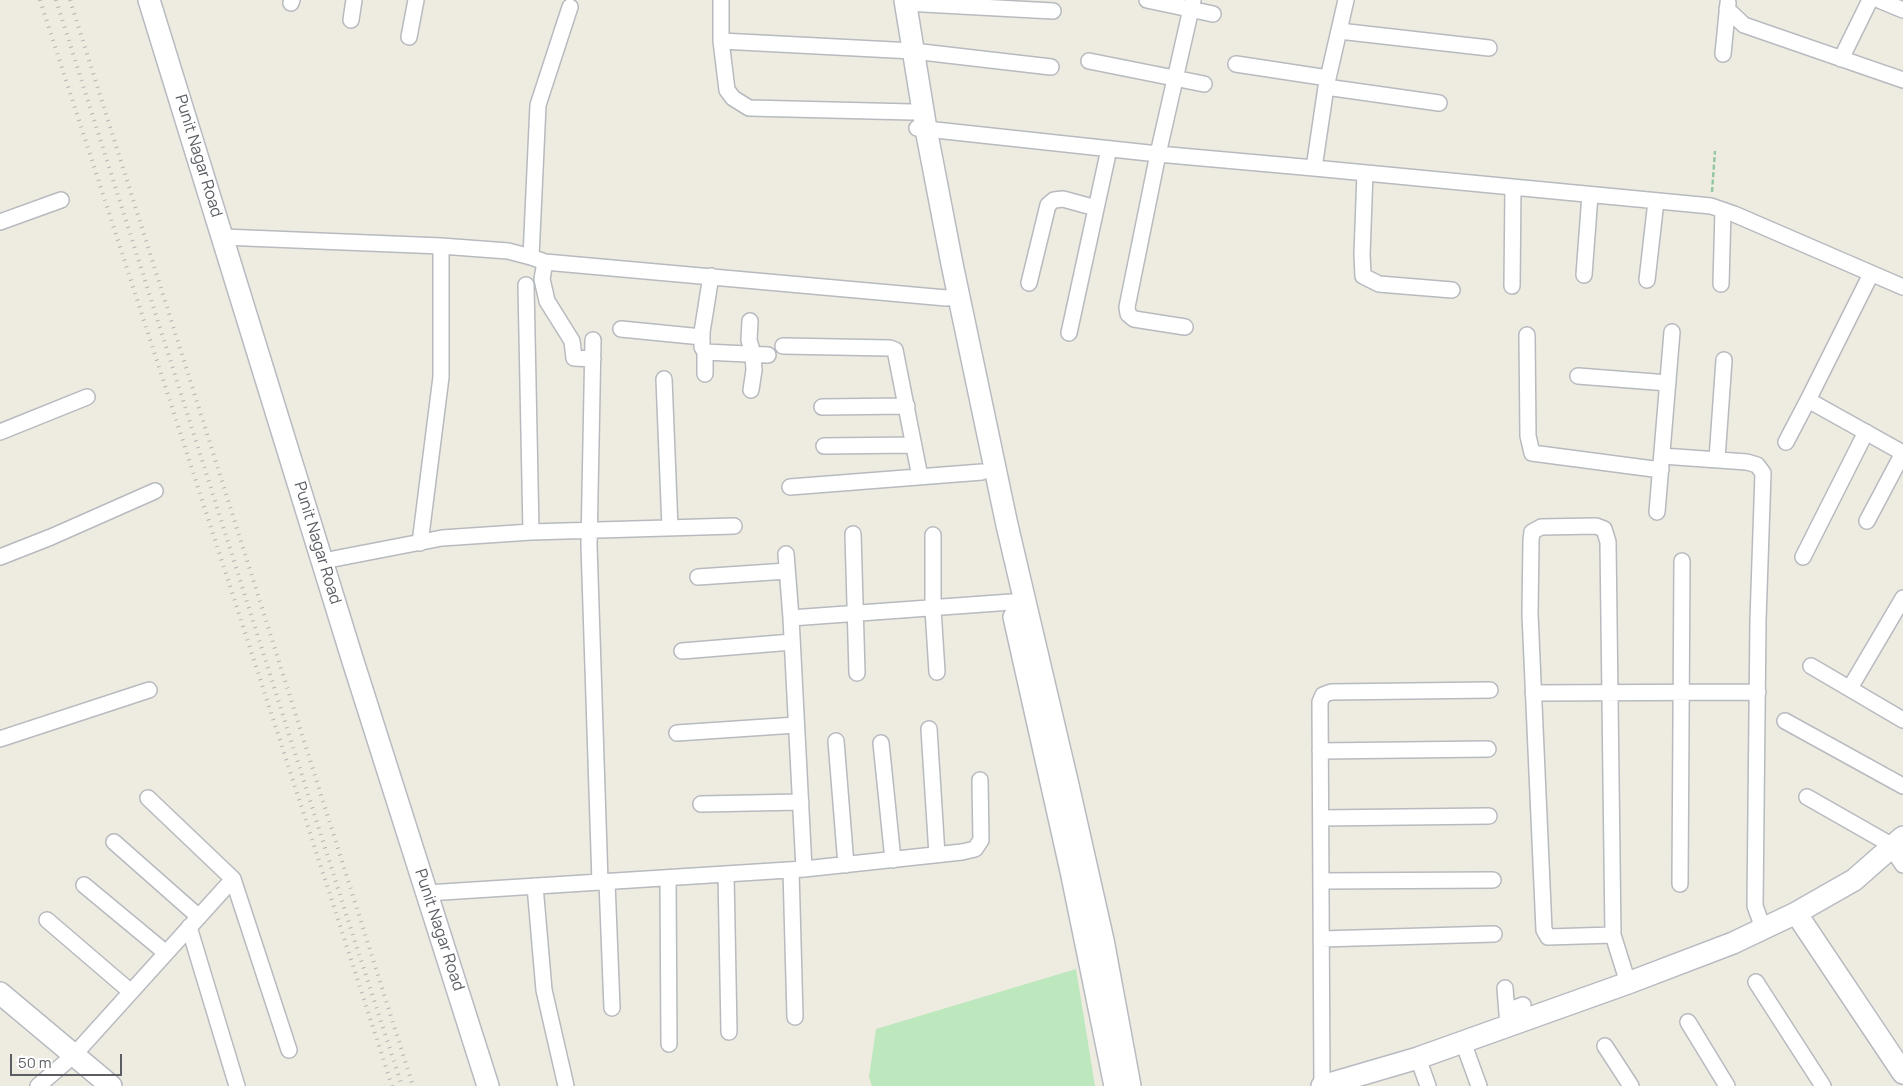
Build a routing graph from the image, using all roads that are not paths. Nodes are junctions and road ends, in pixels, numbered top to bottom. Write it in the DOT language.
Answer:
graph roads {
  1 [pos="149,0"];
  2 [pos="354,0"];
  3 [pos="416,0"];
  4 [pos="721,0"];
  5 [pos="1147,0"];
  6 [pos="1344,0"];
  7 [pos="1870,0"];
  8 [pos="1879,0"];
  9 [pos="901,1"];
  10 [pos="1192,4"];
  11 [pos="1728,5"];
  12 [pos="570,7"];
  13 [pos="1903,10"];
  14 [pos="1053,11"];
  15 [pos="1213,14"];
  16 [pos="351,20"];
  17 [pos="1339,31"];
  18 [pos="409,37"];
  19 [pos="721,41"];
  20 [pos="1489,48"];
  21 [pos="906,50"];
  22 [pos="1723,54"];
  23 [pos="1841,59"];
  24 [pos="1089,61"];
  25 [pos="1236,64"];
  26 [pos="1052,67"];
  27 [pos="1175,79"];
  28 [pos="1903,80"];
  29 [pos="1327,83"];
  30 [pos="1204,84"];
  31 [pos="1440,102"];
  32 [pos="918,123"];
  33 [pos="1109,149"];
  34 [pos="1158,154"];
  35 [pos="1314,168"];
  36 [pos="1365,172"];
  37 [pos="1513,188"];
  38 [pos="1590,195"];
  39 [pos="61,200"];
  40 [pos="1656,201"];
  41 [pos="1096,208"];
  42 [pos="1717,208"];
  43 [pos="0,222"];
  44 [pos="224,237"];
  45 [pos="441,246"];
  46 [pos="538,260"];
  47 [pos="1871,274"];
  48 [pos="711,276"];
  49 [pos="1584,276"];
  50 [pos="1648,280"];
  51 [pos="1029,283"];
  52 [pos="1721,284"];
  53 [pos="1512,286"];
  54 [pos="1903,287"];
  55 [pos="1452,290"];
  56 [pos="546,293"];
  57 [pos="952,297"];
  58 [pos="750,321"];
  59 [pos="1185,327"];
  60 [pos="621,329"];
  61 [pos="1672,332"];
  62 [pos="1069,333"];
  63 [pos="1527,335"];
  64 [pos="702,337"];
  65 [pos="593,340"];
  66 [pos="783,346"];
  67 [pos="705,352"];
  68 [pos="761,355"];
  69 [pos="593,359"];
  70 [pos="1724,360"];
  71 [pos="705,374"];
  72 [pos="1578,376"];
  73 [pos="664,379"];
  74 [pos="1668,383"];
  75 [pos="751,390"];
  76 [pos="87,397"];
  77 [pos="1808,400"];
  78 [pos="907,406"];
  79 [pos="822,407"];
  80 [pos="0,432"];
  81 [pos="1866,432"];
  82 [pos="1786,442"];
  83 [pos="914,445"];
  84 [pos="824,446"];
  85 [pos="1903,453"];
  86 [pos="1718,459"];
  87 [pos="1662,463"];
  88 [pos="982,472"];
  89 [pos="920,477"];
  90 [pos="790,487"];
  91 [pos="155,491"];
  92 [pos="1658,512"];
  93 [pos="1867,521"];
  94 [pos="734,526"];
  95 [pos="670,528"];
  96 [pos="590,530"];
  97 [pos="531,532"];
  98 [pos="853,534"];
  99 [pos="933,535"];
  100 [pos="420,542"];
  101 [pos="786,554"];
  102 [pos="0,557"];
  103 [pos="1803,557"];
  104 [pos="323,561"];
  105 [pos="1682,561"];
  106 [pos="787,571"];
  107 [pos="698,577"];
  108 [pos="1903,598"];
  109 [pos="1011,602"];
  110 [pos="933,609"];
  111 [pos="855,614"];
  112 [pos="791,618"];
  113 [pos="792,642"];
  114 [pos="682,652"];
  115 [pos="1811,666"];
  116 [pos="937,672"];
  117 [pos="857,673"];
  118 [pos="1850,688"];
  119 [pos="149,690"];
  120 [pos="1490,690"];
  121 [pos="1680,692"];
  122 [pos="1758,692"];
  123 [pos="1533,693"];
  124 [pos="1609,693"];
  125 [pos="1903,720"];
  126 [pos="1785,721"];
  127 [pos="796,724"];
  128 [pos="929,729"];
  129 [pos="677,733"];
  130 [pos="0,739"];
  131 [pos="836,741"];
  132 [pos="881,743"];
  133 [pos="1488,749"];
  134 [pos="1320,751"];
  135 [pos="980,780"];
  136 [pos="1903,786"];
  137 [pos="1807,797"];
  138 [pos="148,798"];
  139 [pos="801,802"];
  140 [pos="701,804"];
  141 [pos="1489,816"];
  142 [pos="1321,818"];
  143 [pos="114,842"];
  144 [pos="1900,851"];
  145 [pos="937,855"];
  146 [pos="893,860"];
  147 [pos="846,865"];
  148 [pos="798,869"];
  149 [pos="726,874"];
  150 [pos="668,878"];
  151 [pos="233,879"];
  152 [pos="1493,880"];
  153 [pos="1321,881"];
  154 [pos="603,882"];
  155 [pos="1680,884"];
  156 [pos="84,885"];
  157 [pos="535,886"];
  158 [pos="427,893"];
  159 [pos="1799,917"];
  160 [pos="47,920"];
  161 [pos="194,922"];
  162 [pos="1763,928"];
  163 [pos="1494,934"];
  164 [pos="1613,935"];
  165 [pos="1321,939"];
  166 [pos="166,953"];
  167 [pos="1659,975"];
  168 [pos="1756,982"];
  169 [pos="1628,983"];
  170 [pos="1505,988"];
  171 [pos="0,992"];
  172 [pos="131,992"];
  173 [pos="1587,1002"];
  174 [pos="1523,1006"];
  175 [pos="612,1008"];
  176 [pos="795,1017"];
  177 [pos="1508,1018"];
  178 [pos="1688,1022"];
  179 [pos="729,1032"];
  180 [pos="669,1044"];
  181 [pos="1465,1046"];
  182 [pos="1605,1046"];
  183 [pos="289,1050"];
  184 [pos="74,1055"];
  185 [pos="1423,1070"];
  186 [pos="1903,1073"];
  187 [pos="1354,1083"];
  188 [pos="38,1086"];
  189 [pos="111,1086"];
  190 [pos="237,1086"];
  191 [pos="488,1086"];
  192 [pos="566,1086"];
  193 [pos="1114,1086"];
  194 [pos="1130,1086"];
  195 [pos="1322,1086"];
  196 [pos="1479,1086"];
  197 [pos="1631,1086"];
  198 [pos="1727,1086"];
  199 [pos="1823,1086"];
  1 -- 44 [label="street, Punit Nagar Road"];
  2 -- 16 [label="street"];
  3 -- 18 [label="street"];
  4 -- 19 [label="street"];
  5 -- 10 [label="street"];
  6 -- 17 [label="street"];
  7 -- 23 [label="street"];
  8 -- 13 [label="street"];
  9 -- 14 [label="street"];
  9 -- 21 [label="street"];
  10 -- 15 [label="street"];
  10 -- 27 [label="street"];
  11 -- 22 [label="street"];
  11 -- 23 [label="street"];
  12 -- 46 [label="street"];
  17 -- 20 [label="street"];
  17 -- 29 [label="street"];
  19 -- 21 [label="street"];
  19 -- 32 [label="street"];
  21 -- 26 [label="street"];
  21 -- 32 [label="street"];
  23 -- 28 [label="street"];
  24 -- 27 [label="street"];
  25 -- 29 [label="street"];
  27 -- 30 [label="street"];
  27 -- 34 [label="street"];
  29 -- 31 [label="street"];
  29 -- 35 [label="street"];
  32 -- 33 [label="street"];
  32 -- 57 [label="street"];
  33 -- 34 [label="street"];
  33 -- 41 [label="street"];
  34 -- 35 [label="street"];
  34 -- 59 [label="street"];
  35 -- 36 [label="street"];
  36 -- 37 [label="street"];
  36 -- 55 [label="street"];
  37 -- 38 [label="street"];
  37 -- 53 [label="street"];
  38 -- 40 [label="street"];
  38 -- 49 [label="street"];
  39 -- 43 [label="street"];
  40 -- 42 [label="street"];
  40 -- 50 [label="street"];
  41 -- 51 [label="street"];
  41 -- 62 [label="street"];
  42 -- 47 [label="street"];
  42 -- 52 [label="street"];
  44 -- 45 [label="street"];
  44 -- 104 [label="street, Punit Nagar Road"];
  45 -- 46 [label="street"];
  45 -- 100 [label="street"];
  46 -- 48 [label="street"];
  46 -- 56 [label="street"];
  47 -- 54 [label="street"];
  47 -- 77 [label="street"];
  48 -- 57 [label="street"];
  48 -- 64 [label="street"];
  56 -- 69 [label="street"];
  56 -- 97 [label="street"];
  57 -- 88 [label="street"];
  57 -- 194 [label="street"];
  58 -- 68 [label="street"];
  60 -- 64 [label="street"];
  61 -- 74 [label="street"];
  63 -- 87 [label="street"];
  64 -- 67 [label="street"];
  65 -- 69 [label="street"];
  66 -- 78 [label="street"];
  67 -- 68 [label="street"];
  67 -- 71 [label="street"];
  68 -- 75 [label="street"];
  69 -- 96 [label="street"];
  70 -- 86 [label="street"];
  72 -- 74 [label="street"];
  73 -- 95 [label="street"];
  74 -- 87 [label="street"];
  76 -- 80 [label="street"];
  77 -- 81 [label="street"];
  77 -- 82 [label="street"];
  78 -- 79 [label="street"];
  78 -- 83 [label="street"];
  81 -- 85 [label="street"];
  81 -- 103 [label="street"];
  83 -- 84 [label="street"];
  83 -- 89 [label="street"];
  85 -- 93 [label="street"];
  86 -- 87 [label="street"];
  86 -- 122 [label="street"];
  87 -- 92 [label="street"];
  88 -- 89 [label="street"];
  88 -- 109 [label="street"];
  89 -- 90 [label="street"];
  91 -- 102 [label="street"];
  94 -- 95 [label="street"];
  95 -- 96 [label="street"];
  96 -- 97 [label="street"];
  96 -- 154 [label="street"];
  97 -- 100 [label="street"];
  98 -- 111 [label="street"];
  99 -- 110 [label="street"];
  100 -- 104 [label="street"];
  101 -- 106 [label="street"];
  104 -- 158 [label="street, Punit Nagar Road"];
  105 -- 121 [label="street"];
  106 -- 107 [label="street"];
  106 -- 112 [label="street"];
  108 -- 118 [label="street"];
  109 -- 110 [label="street"];
  109 -- 193 [label="street"];
  110 -- 111 [label="street"];
  110 -- 116 [label="street"];
  111 -- 112 [label="street"];
  111 -- 117 [label="street"];
  112 -- 113 [label="street"];
  113 -- 114 [label="street"];
  113 -- 127 [label="street"];
  115 -- 118 [label="street"];
  118 -- 125 [label="street"];
  119 -- 130 [label="street"];
  120 -- 134 [label="street"];
  121 -- 122 [label="street"];
  121 -- 124 [label="street"];
  121 -- 155 [label="street"];
  122 -- 162 [label="street"];
  123 -- 124 [label="street"];
  123 -- 124 [label="street"];
  123 -- 164 [label="street"];
  124 -- 164 [label="street"];
  126 -- 136 [label="street"];
  127 -- 129 [label="street"];
  127 -- 139 [label="street"];
  128 -- 145 [label="street"];
  131 -- 147 [label="street"];
  132 -- 146 [label="street"];
  133 -- 134 [label="street"];
  134 -- 142 [label="street"];
  135 -- 145 [label="street"];
  137 -- 144 [label="street"];
  138 -- 151 [label="street"];
  139 -- 140 [label="street"];
  139 -- 148 [label="street"];
  141 -- 142 [label="street"];
  142 -- 153 [label="street"];
  143 -- 161 [label="street"];
  144 -- 159 [label="street"];
  145 -- 146 [label="street"];
  146 -- 147 [label="street"];
  147 -- 148 [label="street"];
  148 -- 149 [label="street"];
  148 -- 176 [label="street"];
  149 -- 150 [label="street"];
  149 -- 179 [label="street"];
  150 -- 154 [label="street"];
  150 -- 180 [label="street"];
  151 -- 161 [label="street"];
  151 -- 183 [label="street"];
  152 -- 153 [label="street"];
  153 -- 165 [label="street"];
  154 -- 157 [label="street"];
  154 -- 175 [label="street"];
  156 -- 166 [label="street"];
  157 -- 158 [label="street"];
  157 -- 192 [label="street"];
  158 -- 191 [label="street, Punit Nagar Road"];
  159 -- 162 [label="street"];
  159 -- 167 [label="street"];
  159 -- 186 [label="street"];
  160 -- 172 [label="street"];
  161 -- 166 [label="street"];
  161 -- 190 [label="street"];
  162 -- 167 [label="street"];
  163 -- 165 [label="street"];
  164 -- 169 [label="street"];
  165 -- 195 [label="street"];
  166 -- 172 [label="street"];
  167 -- 169 [label="street"];
  167 -- 173 [label="street"];
  168 -- 199 [label="street"];
  169 -- 173 [label="street"];
  170 -- 177 [label="street"];
  171 -- 184 [label="street"];
  172 -- 184 [label="street"];
  173 -- 177 [label="street"];
  173 -- 181 [label="street"];
  174 -- 177 [label="street"];
  177 -- 181 [label="street"];
  178 -- 198 [label="street"];
  181 -- 185 [label="street"];
  181 -- 196 [label="street"];
  182 -- 197 [label="street"];
  184 -- 188 [label="street"];
  184 -- 189 [label="street"];
  185 -- 187 [label="street"];
  187 -- 195 [label="street"];
}
